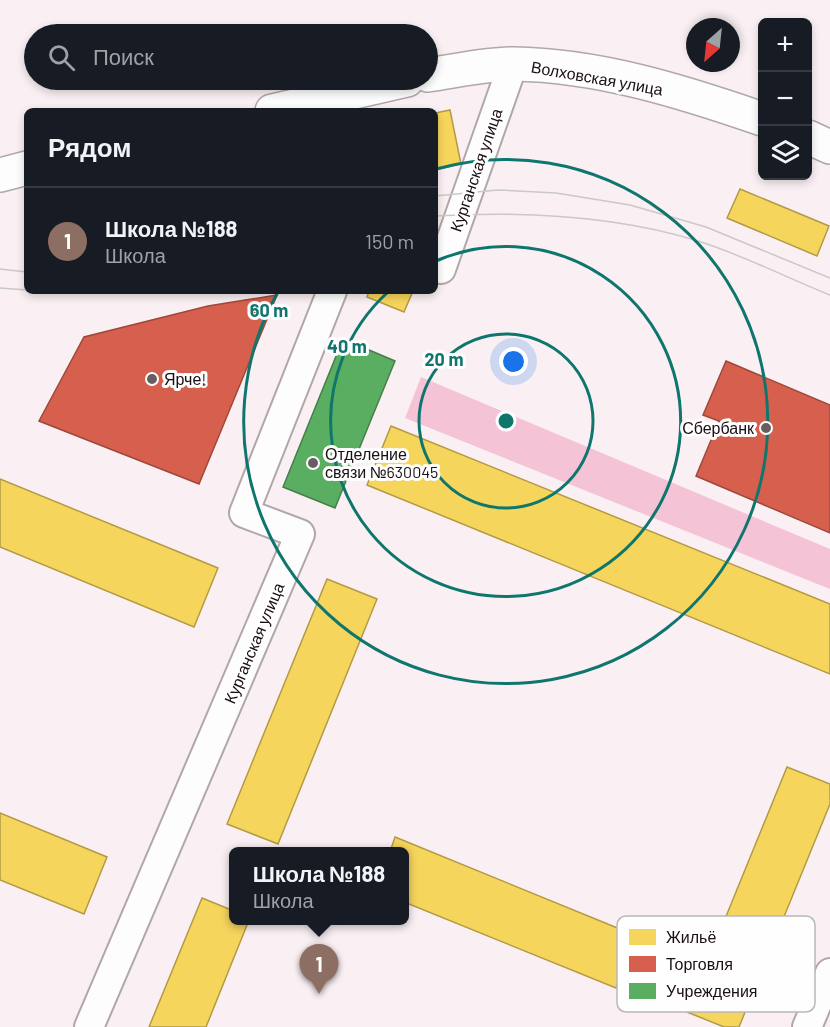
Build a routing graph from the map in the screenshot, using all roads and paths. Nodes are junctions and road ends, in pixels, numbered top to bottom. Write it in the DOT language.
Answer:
graph roads {
  1 [pos="513,64"];
  2 [pos="438,74"];
  3 [pos="363,90"];
  4 [pos="285,108"];
  5 [pos="758,118"];
  6 [pos="812,139"];
  7 [pos="830,147"];
  8 [pos="24,169"];
  9 [pos="0,175"];
  10 [pos="438,268"];
  11 [pos="331,294"];
  12 [pos="830,973"];
  13 [pos="815,1008"];
  14 [pos="813,1012"];
  15 [pos="89,1027"];
  16 [pos="807,1027"];
  1 -- 2 [label="main road, Волховская улица"];
  1 -- 5 [label="main road, Волховская улица"];
  1 -- 10 [label="street, Курганская улица"];
  3 -- 4 [label="main road"];
  6 -- 7 [label="main road"];
  8 -- 9 [label="main road"];
  11 -- 15 [label="street, Курганская улица"];
  12 -- 13 [label="street"];
  14 -- 16 [label="street"];
}
